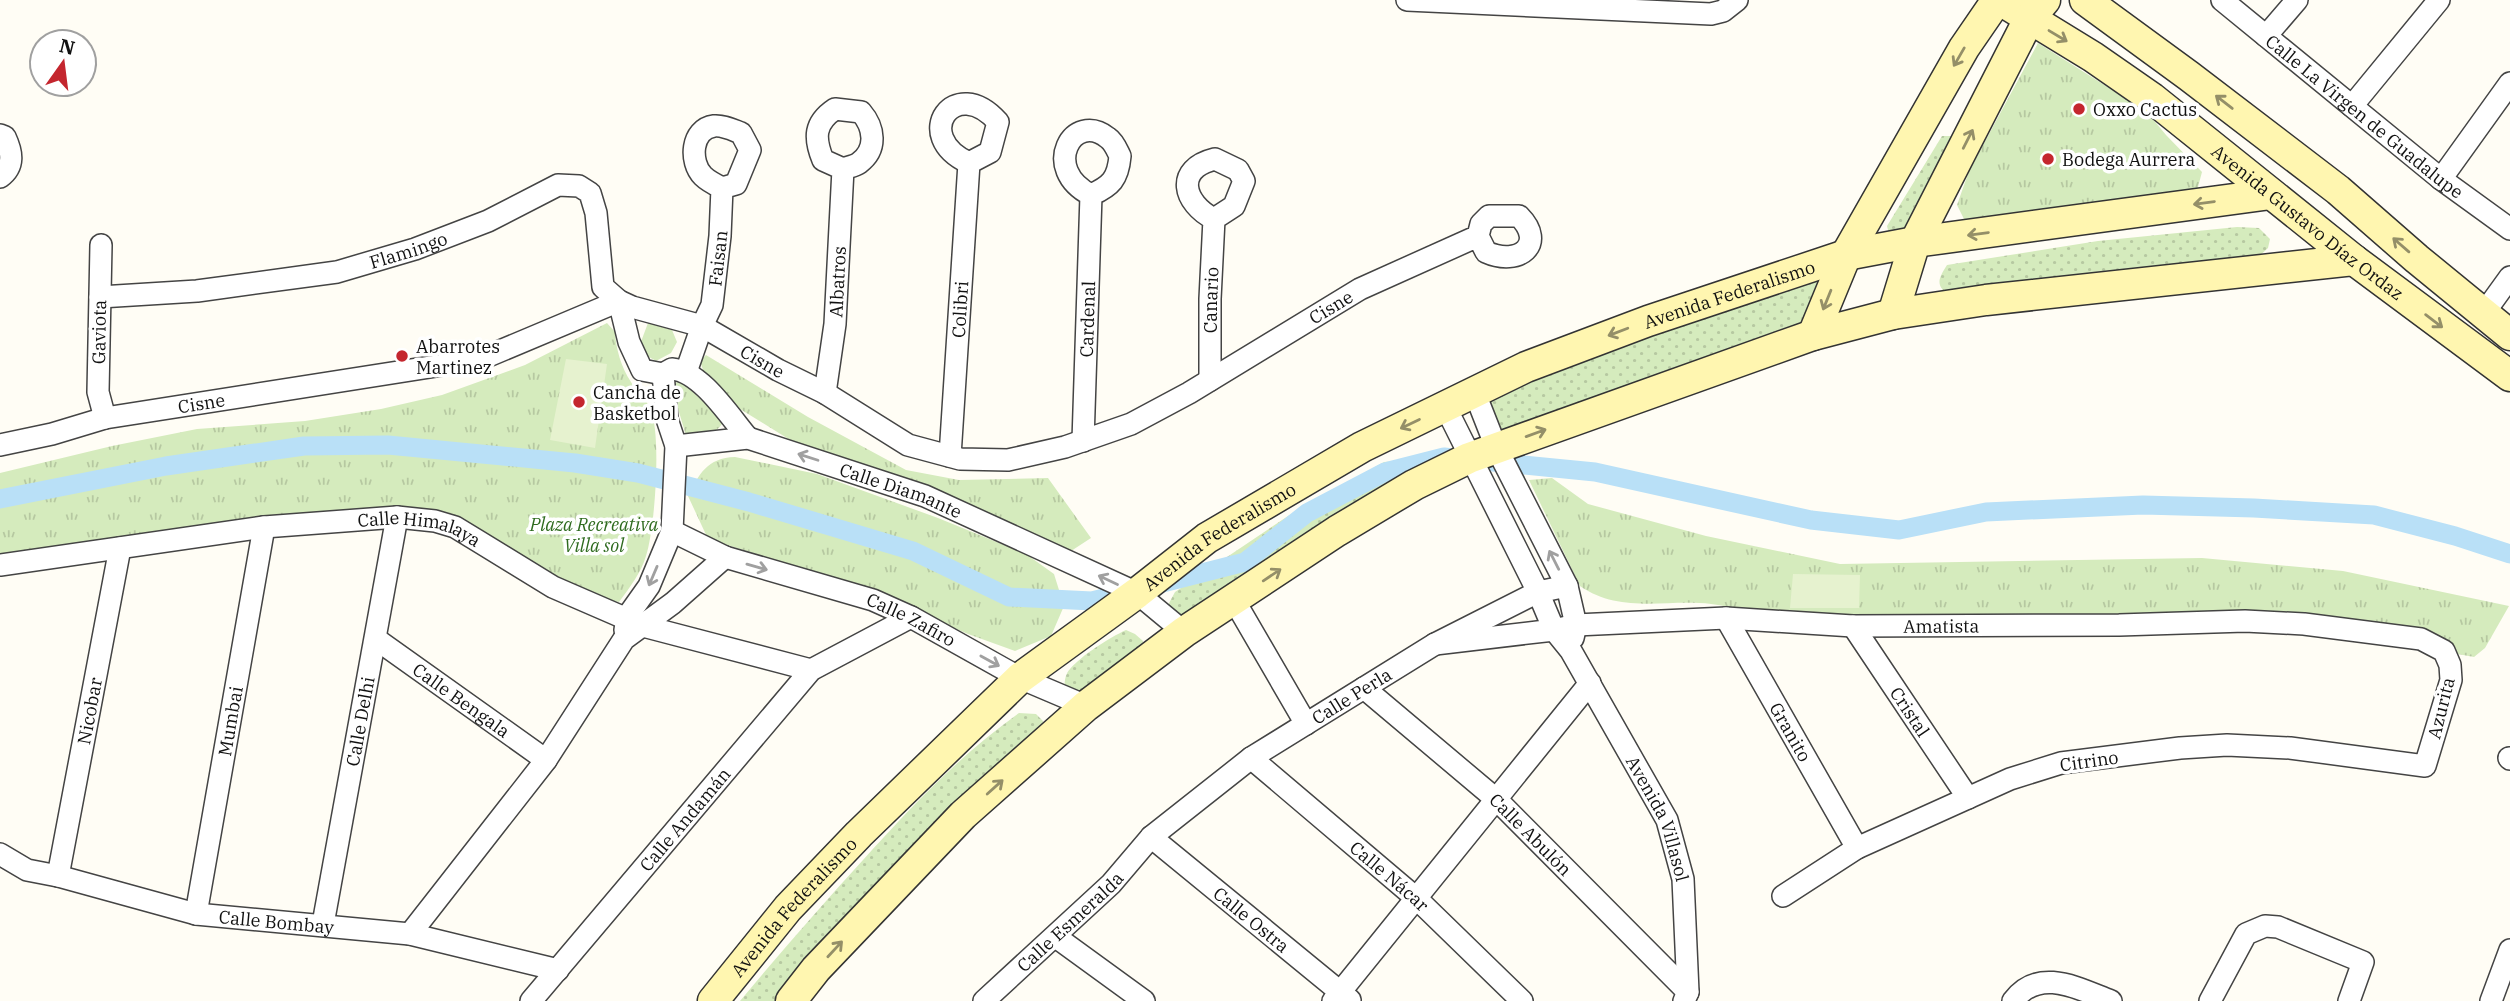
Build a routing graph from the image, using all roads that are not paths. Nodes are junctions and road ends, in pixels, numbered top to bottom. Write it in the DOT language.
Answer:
graph roads {
  1 [pos="1407,0"];
  2 [pos="1737,0"];
  3 [pos="1998,0"];
  4 [pos="2085,0"];
  5 [pos="2222,0"];
  6 [pos="2297,0"];
  7 [pos="2438,0"];
  8 [pos="2037,10"];
  9 [pos="2266,36"];
  10 [pos="2510,83"];
  11 [pos="2352,106"];
  12 [pos="0,135"];
  13 [pos="969,163"];
  14 [pos="843,169"];
  15 [pos="0,177"];
  16 [pos="2441,179"];
  17 [pos="722,188"];
  18 [pos="2272,194"];
  19 [pos="1091,195"];
  20 [pos="1214,219"];
  21 [pos="2510,229"];
  22 [pos="1478,236"];
  23 [pos="1915,242"];
  24 [pos="101,245"];
  25 [pos="1846,255"];
  26 [pos="2354,260"];
  27 [pos="2510,277"];
  28 [pos="100,297"];
  29 [pos="619,301"];
  30 [pos="2484,313"];
  31 [pos="1893,314"];
  32 [pos="702,326"];
  33 [pos="1813,335"];
  34 [pos="2510,335"];
  35 [pos="686,372"];
  36 [pos="663,374"];
  37 [pos="2510,376"];
  38 [pos="1210,380"];
  39 [pos="1474,391"];
  40 [pos="825,393"];
  41 [pos="1445,406"];
  42 [pos="105,418"];
  43 [pos="748,438"];
  44 [pos="1083,441"];
  45 [pos="0,445"];
  46 [pos="676,446"];
  47 [pos="1482,452"];
  48 [pos="950,456"];
  49 [pos="397,517"];
  50 [pos="264,527"];
  51 [pos="672,531"];
  52 [pos="120,548"];
  53 [pos="725,557"];
  54 [pos="0,565"];
  55 [pos="1567,586"];
  56 [pos="1538,592"];
  57 [pos="1137,593"];
  58 [pos="1234,600"];
  59 [pos="911,617"];
  60 [pos="1726,618"];
  61 [pos="1576,625"];
  62 [pos="1853,626"];
  63 [pos="632,627"];
  64 [pos="1554,630"];
  65 [pos="1184,632"];
  66 [pos="376,639"];
  67 [pos="1435,643"];
  68 [pos="1571,651"];
  69 [pos="2444,651"];
  70 [pos="811,670"];
  71 [pos="1020,678"];
  72 [pos="1590,683"];
  73 [pos="1364,688"];
  74 [pos="1086,706"];
  75 [pos="1306,724"];
  76 [pos="1251,758"];
  77 [pos="546,761"];
  78 [pos="2425,766"];
  79 [pos="1968,799"];
  80 [pos="1497,800"];
  81 [pos="1151,838"];
  82 [pos="1857,848"];
  83 [pos="0,854"];
  84 [pos="58,876"];
  85 [pos="1783,897"];
  86 [pos="1416,898"];
  87 [pos="196,914"];
  88 [pos="323,924"];
  89 [pos="410,934"];
  90 [pos="1056,937"];
  91 [pos="2510,950"];
  92 [pos="558,970"];
  93 [pos="1686,996"];
  94 [pos="1342,998"];
  95 [pos="531,1001"];
  96 [pos="713,1001"];
  97 [pos="791,1001"];
  98 [pos="984,1001"];
  99 [pos="1144,1001"];
  100 [pos="1522,1001"];
  101 [pos="2013,1001"];
  102 [pos="2111,1001"];
  103 [pos="2210,1001"];
  104 [pos="2349,1001"];
  105 [pos="2491,1001"];
  1 -- 2 [label="street"];
  3 -- 8 [label="street, Avenida Gustavo Díaz Ordaz"];
  3 -- 25 [label="street, Avenida Federalismo, one-way"];
  30 -- 4 [label="street, one-way"];
  5 -- 9 [label="street, Calle La Virgen de Guadalupe"];
  6 -- 9 [label="street"];
  7 -- 11 [label="street"];
  8 -- 18 [label="street, Avenida Gustavo Díaz Ordaz, one-way"];
  23 -- 8 [label="street, one-way"];
  9 -- 11 [label="street, Calle La Virgen de Guadalupe"];
  10 -- 16 [label="street"];
  11 -- 16 [label="street, Calle La Virgen de Guadalupe"];
  12 -- 15 [label="street"];
  13 -- 48 [label="street, Colibri"];
  14 -- 40 [label="street, Albatros"];
  16 -- 21 [label="street, Calle La Virgen de Guadalupe"];
  17 -- 32 [label="street, Faisan"];
  18 -- 23 [label="street, Avenida Federalismo, one-way"];
  18 -- 26 [label="street, Avenida Gustavo Díaz Ordaz"];
  19 -- 44 [label="street, Cardenal"];
  20 -- 38 [label="street, Canario"];
  22 -- 38 [label="street, Cisne"];
  23 -- 25 [label="street, Avenida Federalismo"];
  23 -- 31 [label="street"];
  24 -- 28 [label="street, Gaviota"];
  25 -- 33 [label="street, Avenida Federalismo, one-way"];
  25 -- 39 [label="street, Avenida Federalismo, one-way"];
  26 -- 31 [label="street"];
  26 -- 37 [label="street, Avenida Gustavo Díaz Ordaz, one-way"];
  27 -- 30 [label="street"];
  28 -- 29 [label="street, Flamingo"];
  28 -- 42 [label="street, Gaviota"];
  29 -- 32 [label="street, Cisne"];
  29 -- 36 [label="street"];
  29 -- 42 [label="street, Cisne"];
  30 -- 34 [label="street"];
  31 -- 33 [label="street"];
  32 -- 35 [label="street, Faisan"];
  32 -- 40 [label="street, Cisne"];
  47 -- 33 [label="street, one-way"];
  35 -- 36 [label="street"];
  35 -- 43 [label="street"];
  36 -- 46 [label="street"];
  38 -- 44 [label="street, Cisne"];
  39 -- 41 [label="street, Avenida Federalismo"];
  39 -- 47 [label="street, Avenida Villasol"];
  40 -- 48 [label="street, Cisne"];
  41 -- 47 [label="street, Avenida Villasol"];
  41 -- 57 [label="street, Avenida Federalismo, one-way"];
  42 -- 45 [label="street, Cisne"];
  43 -- 46 [label="street, Calle Diamante"];
  57 -- 43 [label="street, Calle Diamante, one-way"];
  44 -- 48 [label="street, Cisne"];
  46 -- 51 [label="street"];
  55 -- 47 [label="street, Avenida Villasol, one-way"];
  47 -- 56 [label="street, Avenida Villasol"];
  58 -- 47 [label="street, one-way"];
  49 -- 50 [label="street, Calle Himalaya"];
  49 -- 63 [label="street, Calle Himalaya"];
  49 -- 66 [label="street, Calle Delhi"];
  50 -- 52 [label="street, Calle Himalaya"];
  50 -- 87 [label="street, Mumbai"];
  51 -- 53 [label="street, Calle Zafiro"];
  51 -- 63 [label="street, one-way"];
  52 -- 54 [label="street, Calle Himalaya"];
  52 -- 84 [label="street, Nicobar"];
  53 -- 59 [label="street, Calle Zafiro, one-way"];
  53 -- 63 [label="street"];
  55 -- 56 [label="street, Calle Perla"];
  55 -- 61 [label="street, Avenida Villasol"];
  56 -- 64 [label="street, Avenida Villasol"];
  56 -- 67 [label="street, Calle Perla"];
  57 -- 65 [label="street, Calle Diamante"];
  57 -- 71 [label="street, Avenida Federalismo"];
  58 -- 65 [label="street"];
  58 -- 75 [label="street"];
  59 -- 70 [label="street"];
  59 -- 71 [label="street, Calle Zafiro, one-way"];
  60 -- 61 [label="street, Amatista"];
  60 -- 62 [label="street, Amatista"];
  60 -- 82 [label="street, Granito"];
  61 -- 64 [label="street, Amatista"];
  61 -- 68 [label="street, Avenida Villasol"];
  62 -- 69 [label="street, Amatista"];
  62 -- 79 [label="street, Cristal"];
  63 -- 70 [label="street, Calle Himalaya"];
  63 -- 77 [label="street"];
  64 -- 67 [label="street, Amatista"];
  64 -- 68 [label="street, Avenida Villasol"];
  65 -- 74 [label="street"];
  66 -- 77 [label="street, Calle Bengala"];
  66 -- 88 [label="street, Calle Delhi"];
  67 -- 73 [label="street, Calle Perla"];
  68 -- 72 [label="street, Avenida Villasol"];
  69 -- 78 [label="street, Azurita"];
  70 -- 92 [label="street, Calle Andamán"];
  71 -- 74 [label="street, Calle Zafiro"];
  71 -- 96 [label="street, Avenida Federalismo"];
  72 -- 80 [label="street"];
  72 -- 93 [label="street, Avenida Villasol"];
  73 -- 75 [label="street, Calle Perla"];
  73 -- 80 [label="street, Calle Abulón"];
  97 -- 74 [label="street, one-way"];
  75 -- 76 [label="street, Calle Perla"];
  76 -- 81 [label="street, Calle Perla"];
  76 -- 86 [label="street, Calle Nácar"];
  77 -- 89 [label="street"];
  78 -- 79 [label="street, Citrino"];
  79 -- 82 [label="street, Citrino"];
  80 -- 86 [label="street"];
  80 -- 93 [label="street, Calle Abulón"];
  81 -- 90 [label="street, Calle Esmeralda"];
  81 -- 94 [label="street, Calle Ostra"];
  82 -- 85 [label="street, Citrino"];
  83 -- 84 [label="street, Calle Bombay"];
  84 -- 87 [label="street, Calle Bombay"];
  86 -- 94 [label="street"];
  86 -- 100 [label="street, Calle Nácar"];
  87 -- 88 [label="street, Calle Bombay"];
  88 -- 89 [label="street, Calle Bombay"];
  89 -- 92 [label="street, Calle Bombay"];
  90 -- 98 [label="street, Calle Esmeralda"];
  90 -- 99 [label="street"];
  91 -- 105 [label="street"];
  92 -- 95 [label="street, Calle Andamán"];
  101 -- 102 [label="street"];
  103 -- 104 [label="street"];
}
